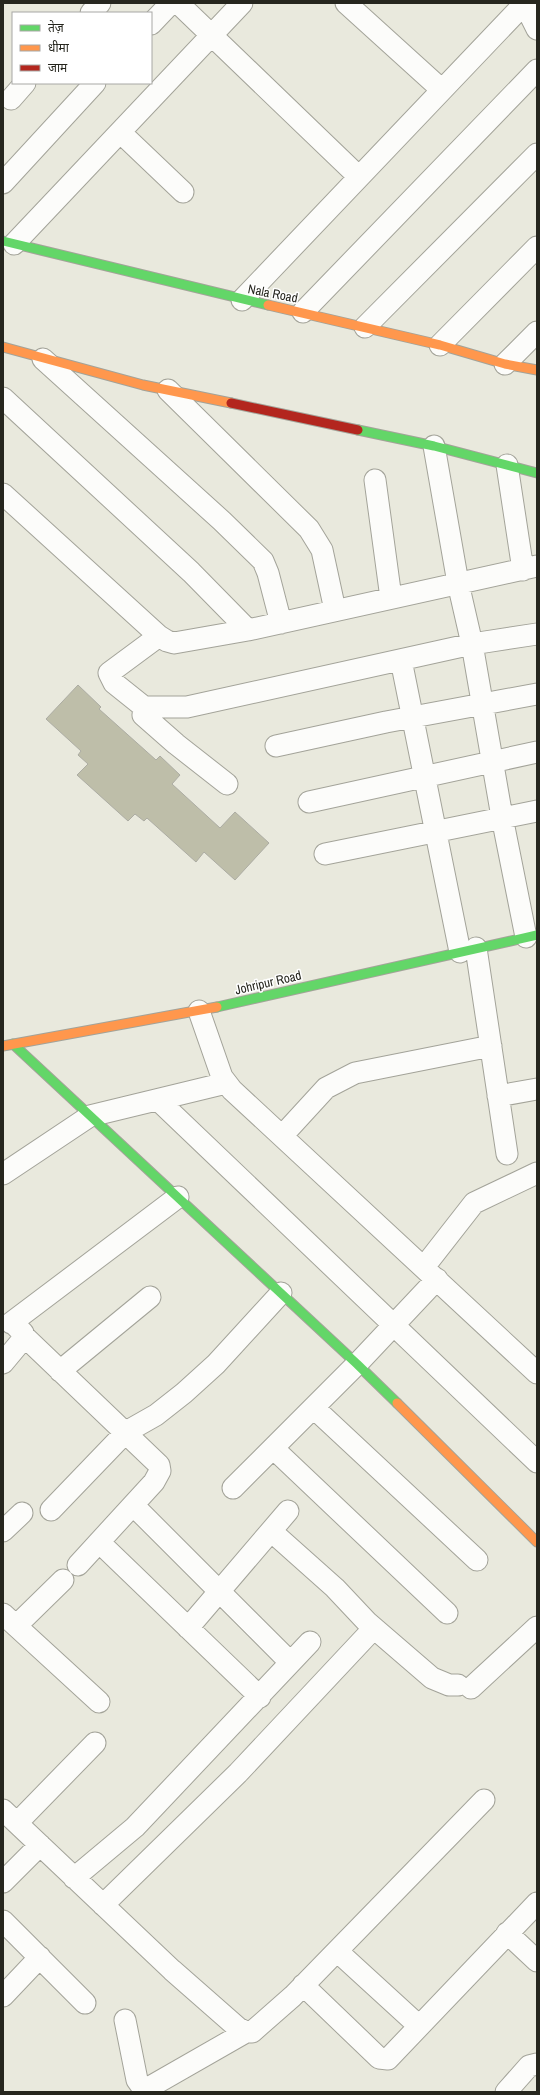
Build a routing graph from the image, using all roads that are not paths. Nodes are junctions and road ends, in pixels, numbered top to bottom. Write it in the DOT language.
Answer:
graph roads {
  1 [pos="100,3"];
  2 [pos="171,3"];
  3 [pos="178,3"];
  4 [pos="242,3"];
  5 [pos="346,3"];
  6 [pos="524,3"];
  7 [pos="92,12"];
  8 [pos="152,23"];
  9 [pos="537,29"];
  10 [pos="211,35"];
  11 [pos="537,70"];
  12 [pos="25,84"];
  13 [pos="94,84"];
  14 [pos="442,90"];
  15 [pos="11,99"];
  16 [pos="120,132"];
  17 [pos="537,154"];
  18 [pos="359,177"];
  19 [pos="3,183"];
  20 [pos="183,192"];
  21 [pos="9,243"];
  22 [pos="537,247"];
  23 [pos="242,300"];
  24 [pos="303,312"];
  25 [pos="364,327"];
  26 [pos="537,332"];
  27 [pos="440,345"];
  28 [pos="3,348"];
  29 [pos="43,359"];
  30 [pos="505,364"];
  31 [pos="537,370"];
  32 [pos="168,390"];
  33 [pos="3,398"];
  34 [pos="434,446"];
  35 [pos="507,465"];
  36 [pos="537,473"];
  37 [pos="375,480"];
  38 [pos="3,494"];
  39 [pos="530,568"];
  40 [pos="458,583"];
  41 [pos="391,598"];
  42 [pos="335,610"];
  43 [pos="281,622"];
  44 [pos="248,630"];
  45 [pos="537,634"];
  46 [pos="159,636"];
  47 [pos="472,644"];
  48 [pos="401,660"];
  49 [pos="537,694"];
  50 [pos="482,705"];
  51 [pos="144,707"];
  52 [pos="412,717"];
  53 [pos="276,746"];
  54 [pos="537,752"];
  55 [pos="493,761"];
  56 [pos="423,777"];
  57 [pos="227,784"];
  58 [pos="309,802"];
  59 [pos="537,810"];
  60 [pos="502,817"];
  61 [pos="436,831"];
  62 [pos="325,854"];
  63 [pos="531,936"];
  64 [pos="468,950"];
  65 [pos="199,1012"];
  66 [pos="13,1044"];
  67 [pos="3,1046"];
  68 [pos="491,1046"];
  69 [pos="226,1083"];
  70 [pos="537,1089"];
  71 [pos="498,1096"];
  72 [pos="158,1100"];
  73 [pos="90,1116"];
  74 [pos="282,1136"];
  75 [pos="507,1154"];
  76 [pos="537,1173"];
  77 [pos="3,1174"];
  78 [pos="178,1197"];
  79 [pos="430,1273"];
  80 [pos="281,1293"];
  81 [pos="150,1297"];
  82 [pos="13,1324"];
  83 [pos="394,1325"];
  84 [pos="529,1355"];
  85 [pos="3,1363"];
  86 [pos="357,1364"];
  87 [pos="60,1371"];
  88 [pos="537,1373"];
  89 [pos="314,1408"];
  90 [pos="126,1432"];
  91 [pos="274,1448"];
  92 [pos="537,1462"];
  93 [pos="233,1488"];
  94 [pos="133,1505"];
  95 [pos="50,1510"];
  96 [pos="288,1511"];
  97 [pos="22,1513"];
  98 [pos="3,1531"];
  99 [pos="271,1531"];
  100 [pos="99,1542"];
  101 [pos="537,1542"];
  102 [pos="477,1560"];
  103 [pos="78,1565"];
  104 [pos="62,1580"];
  105 [pos="219,1592"];
  106 [pos="447,1614"];
  107 [pos="9,1620"];
  108 [pos="537,1627"];
  109 [pos="188,1628"];
  110 [pos="374,1628"];
  111 [pos="310,1642"];
  112 [pos="290,1662"];
  113 [pos="260,1697"];
  114 [pos="99,1702"];
  115 [pos="95,1743"];
  116 [pos="484,1800"];
  117 [pos="10,1816"];
  118 [pos="40,1844"];
  119 [pos="74,1878"];
  120 [pos="3,1882"];
  121 [pos="537,1903"];
  122 [pos="103,1905"];
  123 [pos="3,1921"];
  124 [pos="507,1933"];
  125 [pos="337,1951"];
  126 [pos="40,1957"];
  127 [pos="537,1961"];
  128 [pos="304,1985"];
  129 [pos="3,1996"];
  130 [pos="85,2003"];
  131 [pos="125,2020"];
  132 [pos="419,2026"];
  133 [pos="246,2032"];
  134 [pos="537,2064"];
  135 [pos="506,2092"];
  1 -- 7 [label="street"];
  2 -- 8 [label="street"];
  3 -- 10 [label="street"];
  4 -- 10 [label="street"];
  5 -- 14 [label="street"];
  6 -- 9 [label="street"];
  6 -- 14 [label="street"];
  10 -- 16 [label="street"];
  10 -- 18 [label="street"];
  11 -- 24 [label="street"];
  12 -- 15 [label="street"];
  13 -- 19 [label="street"];
  14 -- 18 [label="street"];
  16 -- 20 [label="street"];
  16 -- 21 [label="street"];
  17 -- 25 [label="street"];
  18 -- 23 [label="street"];
  21 -- 23 [label="street, Nala Road"];
  22 -- 27 [label="street"];
  23 -- 24 [label="street, Nala Road"];
  24 -- 25 [label="street, Nala Road"];
  25 -- 27 [label="street, Nala Road"];
  26 -- 30 [label="street"];
  27 -- 30 [label="street, Nala Road"];
  28 -- 29 [label="street"];
  29 -- 32 [label="street"];
  29 -- 43 [label="street"];
  30 -- 31 [label="street, Nala Road"];
  32 -- 34 [label="street"];
  32 -- 42 [label="street"];
  33 -- 44 [label="street"];
  34 -- 35 [label="street"];
  34 -- 40 [label="street"];
  35 -- 36 [label="street"];
  35 -- 39 [label="street"];
  37 -- 41 [label="street"];
  38 -- 46 [label="street"];
  39 -- 40 [label="street"];
  40 -- 41 [label="street"];
  40 -- 47 [label="street"];
  41 -- 42 [label="street"];
  42 -- 43 [label="street"];
  43 -- 44 [label="street"];
  44 -- 46 [label="street"];
  45 -- 47 [label="street"];
  46 -- 51 [label="street"];
  47 -- 48 [label="street"];
  47 -- 50 [label="street"];
  48 -- 51 [label="street"];
  48 -- 52 [label="street"];
  49 -- 50 [label="street"];
  50 -- 52 [label="street"];
  50 -- 55 [label="street"];
  51 -- 57 [label="street"];
  52 -- 53 [label="street"];
  52 -- 56 [label="street"];
  54 -- 55 [label="street"];
  55 -- 56 [label="street"];
  55 -- 60 [label="street"];
  56 -- 58 [label="street"];
  56 -- 61 [label="street"];
  59 -- 60 [label="street"];
  60 -- 61 [label="street"];
  60 -- 63 [label="street"];
  61 -- 62 [label="street"];
  61 -- 64 [label="street"];
  63 -- 64 [label="street, Johripur Road"];
  64 -- 65 [label="street, Johripur Road"];
  64 -- 68 [label="street"];
  65 -- 66 [label="street, Johripur Road"];
  65 -- 69 [label="street"];
  66 -- 67 [label="street, Johripur Road"];
  66 -- 73 [label="street"];
  68 -- 71 [label="street"];
  68 -- 74 [label="street"];
  69 -- 72 [label="street"];
  69 -- 74 [label="street"];
  70 -- 71 [label="street"];
  71 -- 75 [label="street"];
  72 -- 73 [label="street"];
  72 -- 83 [label="street"];
  73 -- 77 [label="street"];
  73 -- 78 [label="street"];
  74 -- 79 [label="street"];
  76 -- 79 [label="street"];
  78 -- 80 [label="street"];
  78 -- 82 [label="street"];
  79 -- 83 [label="street"];
  79 -- 84 [label="street"];
  80 -- 86 [label="street"];
  80 -- 90 [label="street"];
  81 -- 87 [label="street"];
  82 -- 85 [label="street"];
  82 -- 87 [label="street"];
  83 -- 86 [label="street"];
  83 -- 92 [label="street"];
  84 -- 88 [label="street"];
  86 -- 89 [label="street"];
  86 -- 101 [label="street"];
  87 -- 90 [label="street"];
  89 -- 91 [label="street"];
  89 -- 102 [label="street"];
  90 -- 94 [label="street"];
  90 -- 95 [label="street"];
  91 -- 93 [label="street"];
  91 -- 106 [label="street"];
  94 -- 100 [label="street"];
  94 -- 105 [label="street"];
  96 -- 99 [label="street"];
  97 -- 98 [label="street"];
  99 -- 105 [label="street"];
  99 -- 110 [label="street"];
  100 -- 103 [label="street"];
  100 -- 109 [label="street"];
  104 -- 107 [label="street"];
  105 -- 109 [label="street"];
  105 -- 112 [label="street"];
  107 -- 114 [label="street"];
  108 -- 110 [label="street"];
  109 -- 113 [label="street"];
  110 -- 122 [label="street"];
  111 -- 112 [label="street"];
  112 -- 113 [label="street"];
  113 -- 119 [label="street"];
  115 -- 117 [label="street"];
  116 -- 125 [label="street"];
  117 -- 118 [label="street"];
  118 -- 119 [label="street"];
  118 -- 120 [label="street"];
  119 -- 122 [label="street"];
  121 -- 124 [label="street"];
  122 -- 133 [label="street"];
  123 -- 126 [label="street"];
  124 -- 127 [label="street"];
  124 -- 132 [label="street"];
  125 -- 128 [label="street"];
  125 -- 132 [label="street"];
  126 -- 129 [label="street"];
  126 -- 130 [label="street"];
  128 -- 132 [label="street"];
  128 -- 133 [label="street"];
  131 -- 133 [label="street"];
  134 -- 135 [label="street"];
}
